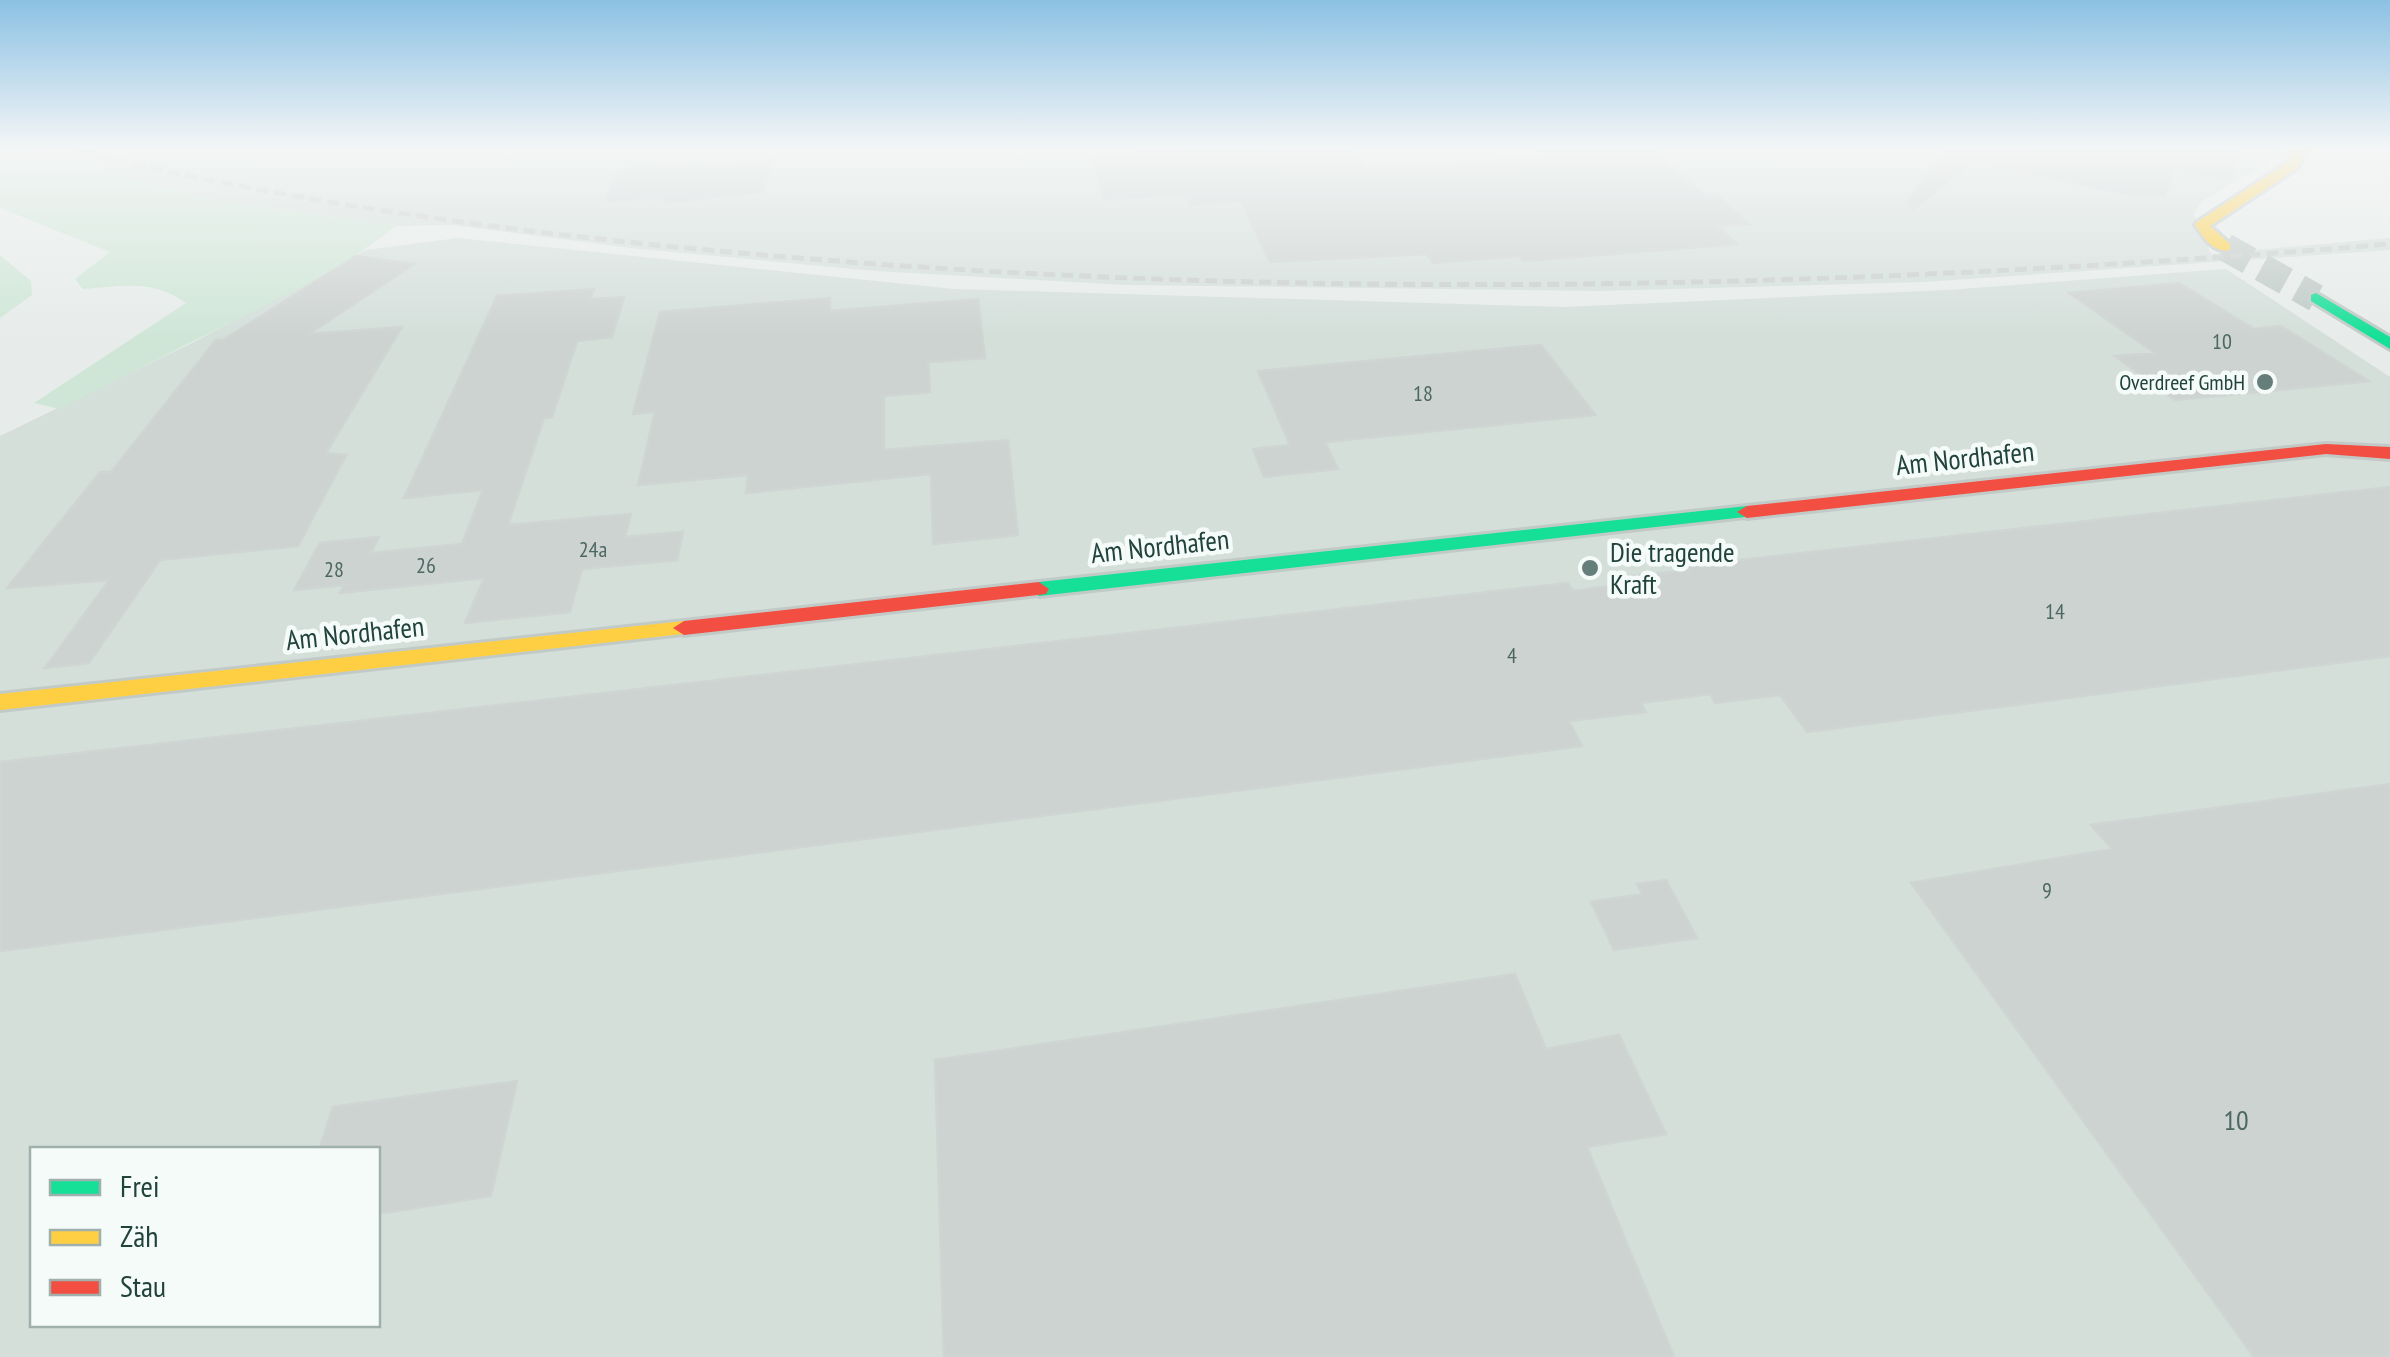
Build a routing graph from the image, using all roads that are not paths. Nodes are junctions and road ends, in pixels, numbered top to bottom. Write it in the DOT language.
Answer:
graph roads {
  1 [pos="2223,210"];
  2 [pos="2225,248"];
  3 [pos="2316,298"];
  4 [pos="2390,344"];
  5 [pos="2372,428"];
  6 [pos="2326,449"];
  7 [pos="2390,453"];
  8 [pos="0,702"];
  1 -- 2 [label="main road"];
  3 -- 4 [label="main road"];
  5 -- 6 [label="main road, Am Nordhafen"];
  6 -- 7 [label="main road, Am Nordhafen"];
  6 -- 8 [label="main road, Am Nordhafen"];
}
